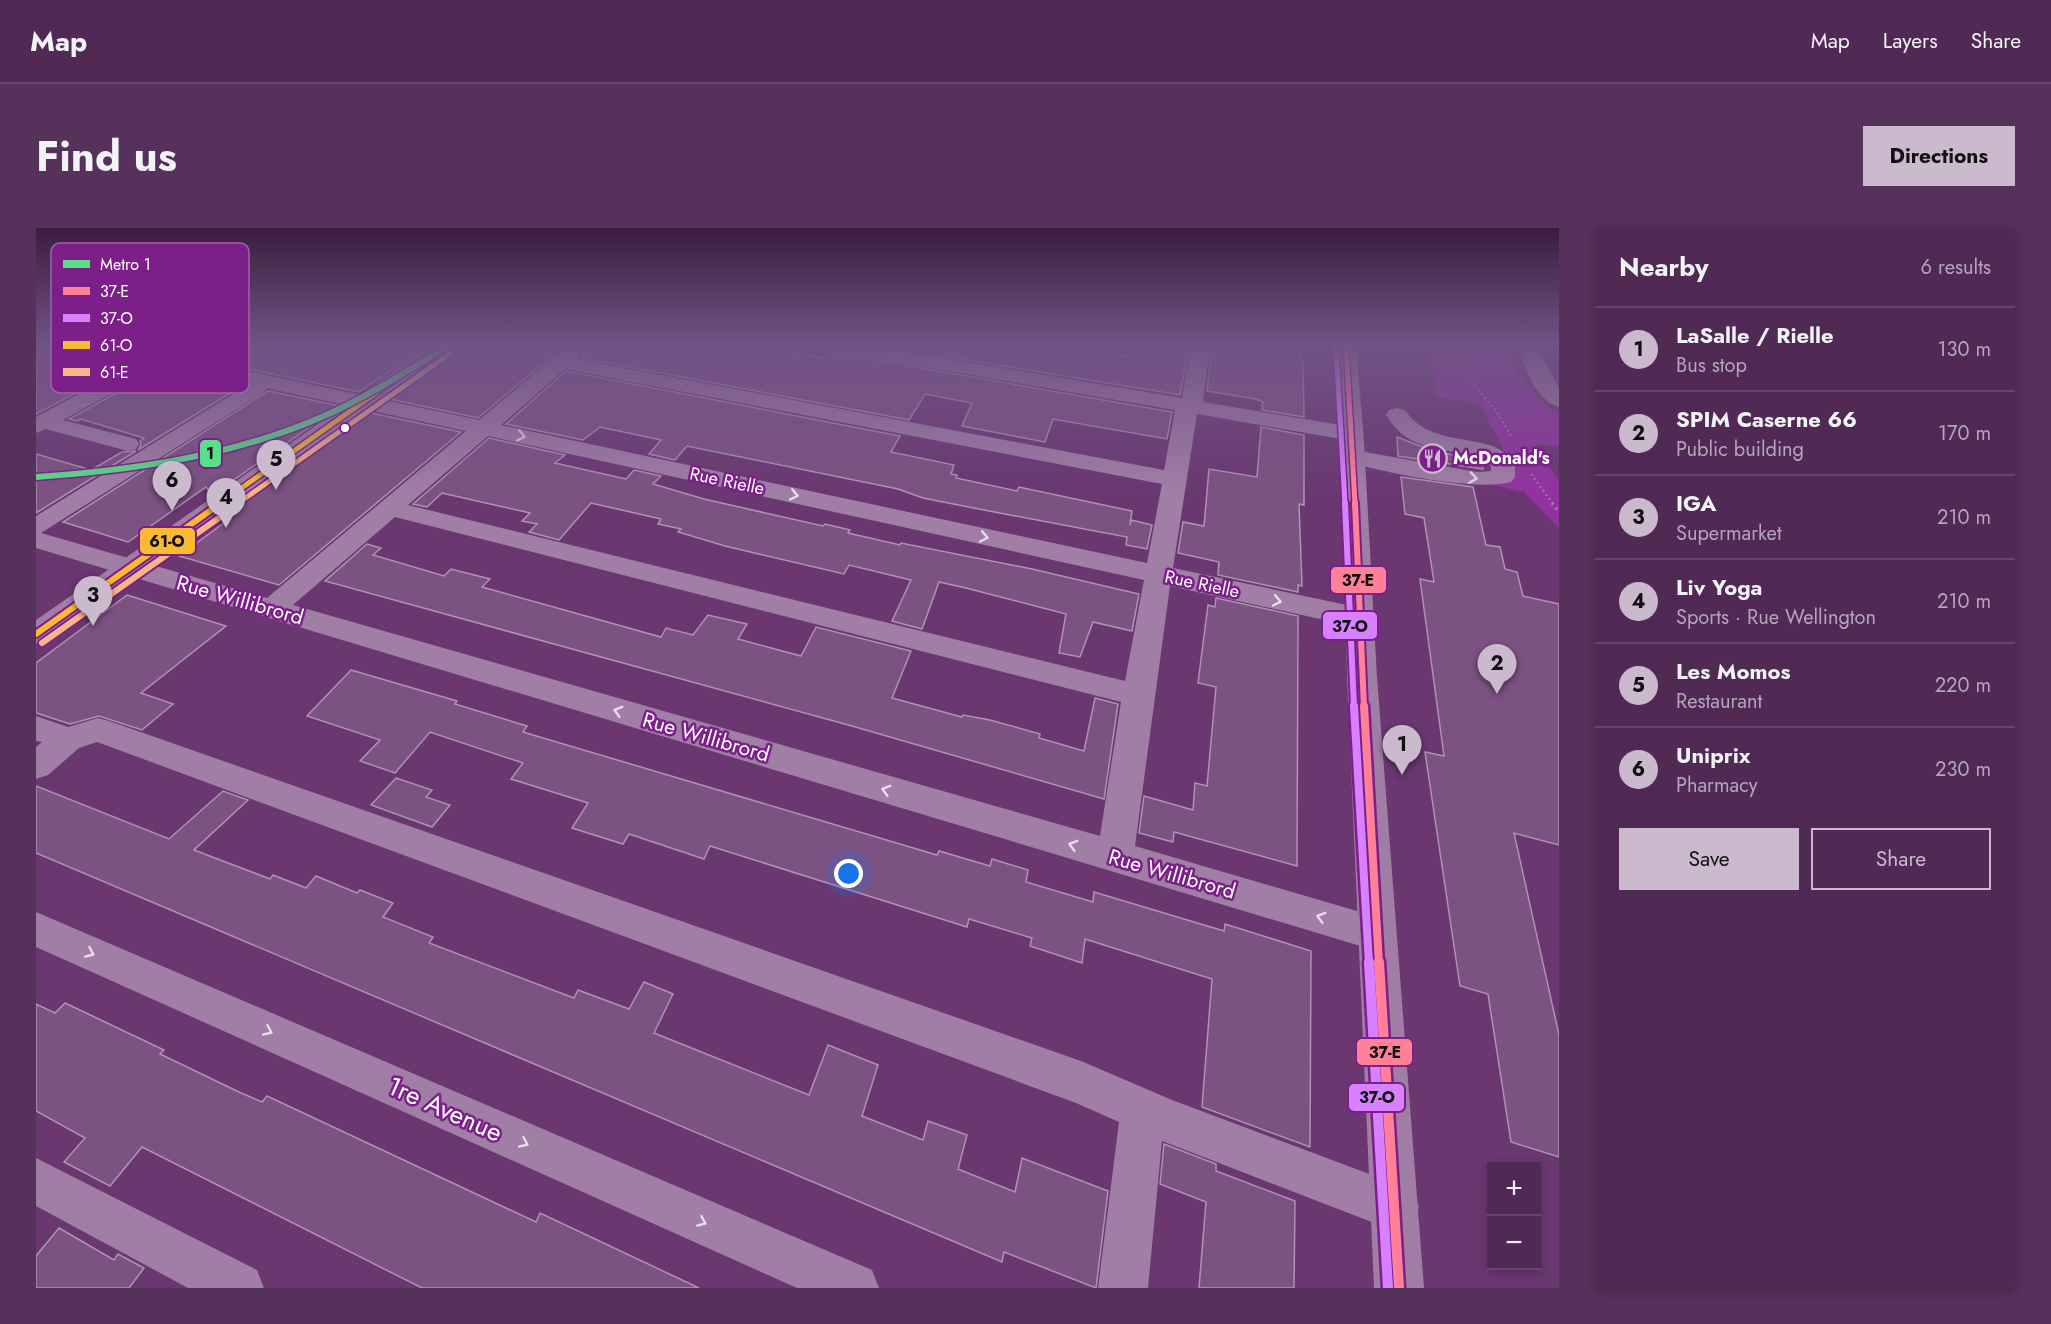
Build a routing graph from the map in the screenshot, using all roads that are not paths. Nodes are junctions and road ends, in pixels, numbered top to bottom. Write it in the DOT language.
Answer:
graph roads {
  1 [pos="102,393"];
  2 [pos="248,393"];
  3 [pos="324,393"];
  4 [pos="375,393"];
  5 [pos="525,393"];
  6 [pos="726,393"];
  7 [pos="1116,393"];
  8 [pos="1192,393"];
  9 [pos="1349,393"];
  10 [pos="363,402"];
  11 [pos="1190,406"];
  12 [pos="1397,414"];
  13 [pos="40,424"];
  14 [pos="484,429"];
  15 [pos="128,444"];
  16 [pos="1353,446"];
  17 [pos="1173,479"];
  18 [pos="388,508"];
  19 [pos="36,527"];
  20 [pos="36,540"];
  21 [pos="129,568"];
  22 [pos="1158,574"];
  23 [pos="273,608"];
  24 [pos="1360,618"];
  25 [pos="36,634"];
  26 [pos="1138,695"];
  27 [pos="52,734"];
  28 [pos="36,766"];
  29 [pos="1115,858"];
  30 [pos="36,929"];
  31 [pos="1377,933"];
  32 [pos="1143,1109"];
  33 [pos="36,1181"];
  34 [pos="1395,1207"];
  35 [pos="239,1288"];
  36 [pos="854,1288"];
  37 [pos="1123,1288"];
  38 [pos="1399,1288"];
  1 -- 13 [label="street"];
  2 -- 19 [label="street"];
  3 -- 10 [label="street, Rue Rielle"];
  4 -- 10 [label="main road"];
  5 -- 14 [label="street"];
  6 -- 17 [label="street"];
  7 -- 11 [label="street"];
  8 -- 11 [label="street"];
  9 -- 16 [label="main road"];
  10 -- 14 [label="street, Rue Rielle"];
  10 -- 21 [label="main road"];
  11 -- 16 [label="street"];
  11 -- 17 [label="street"];
  16 -- 12 [label="street, one-way"];
  13 -- 15 [label="street"];
  14 -- 18 [label="street"];
  14 -- 22 [label="street, Rue Rielle, one-way"];
  16 -- 24 [label="main road"];
  17 -- 22 [label="street"];
  18 -- 23 [label="street"];
  18 -- 26 [label="street"];
  20 -- 21 [label="street, Rue Willibrord"];
  21 -- 23 [label="street, Rue Willibrord"];
  21 -- 25 [label="main road"];
  22 -- 24 [label="street, Rue Rielle, one-way"];
  22 -- 26 [label="street"];
  29 -- 23 [label="street, Rue Willibrord, one-way"];
  24 -- 31 [label="main road"];
  26 -- 29 [label="street"];
  27 -- 28 [label="street"];
  27 -- 32 [label="street"];
  31 -- 29 [label="street, Rue Willibrord, one-way"];
  30 -- 36 [label="street, 1re Avenue, one-way"];
  31 -- 34 [label="main road"];
  32 -- 34 [label="street"];
  32 -- 37 [label="street"];
  33 -- 35 [label="street"];
  34 -- 38 [label="main road"];
}
